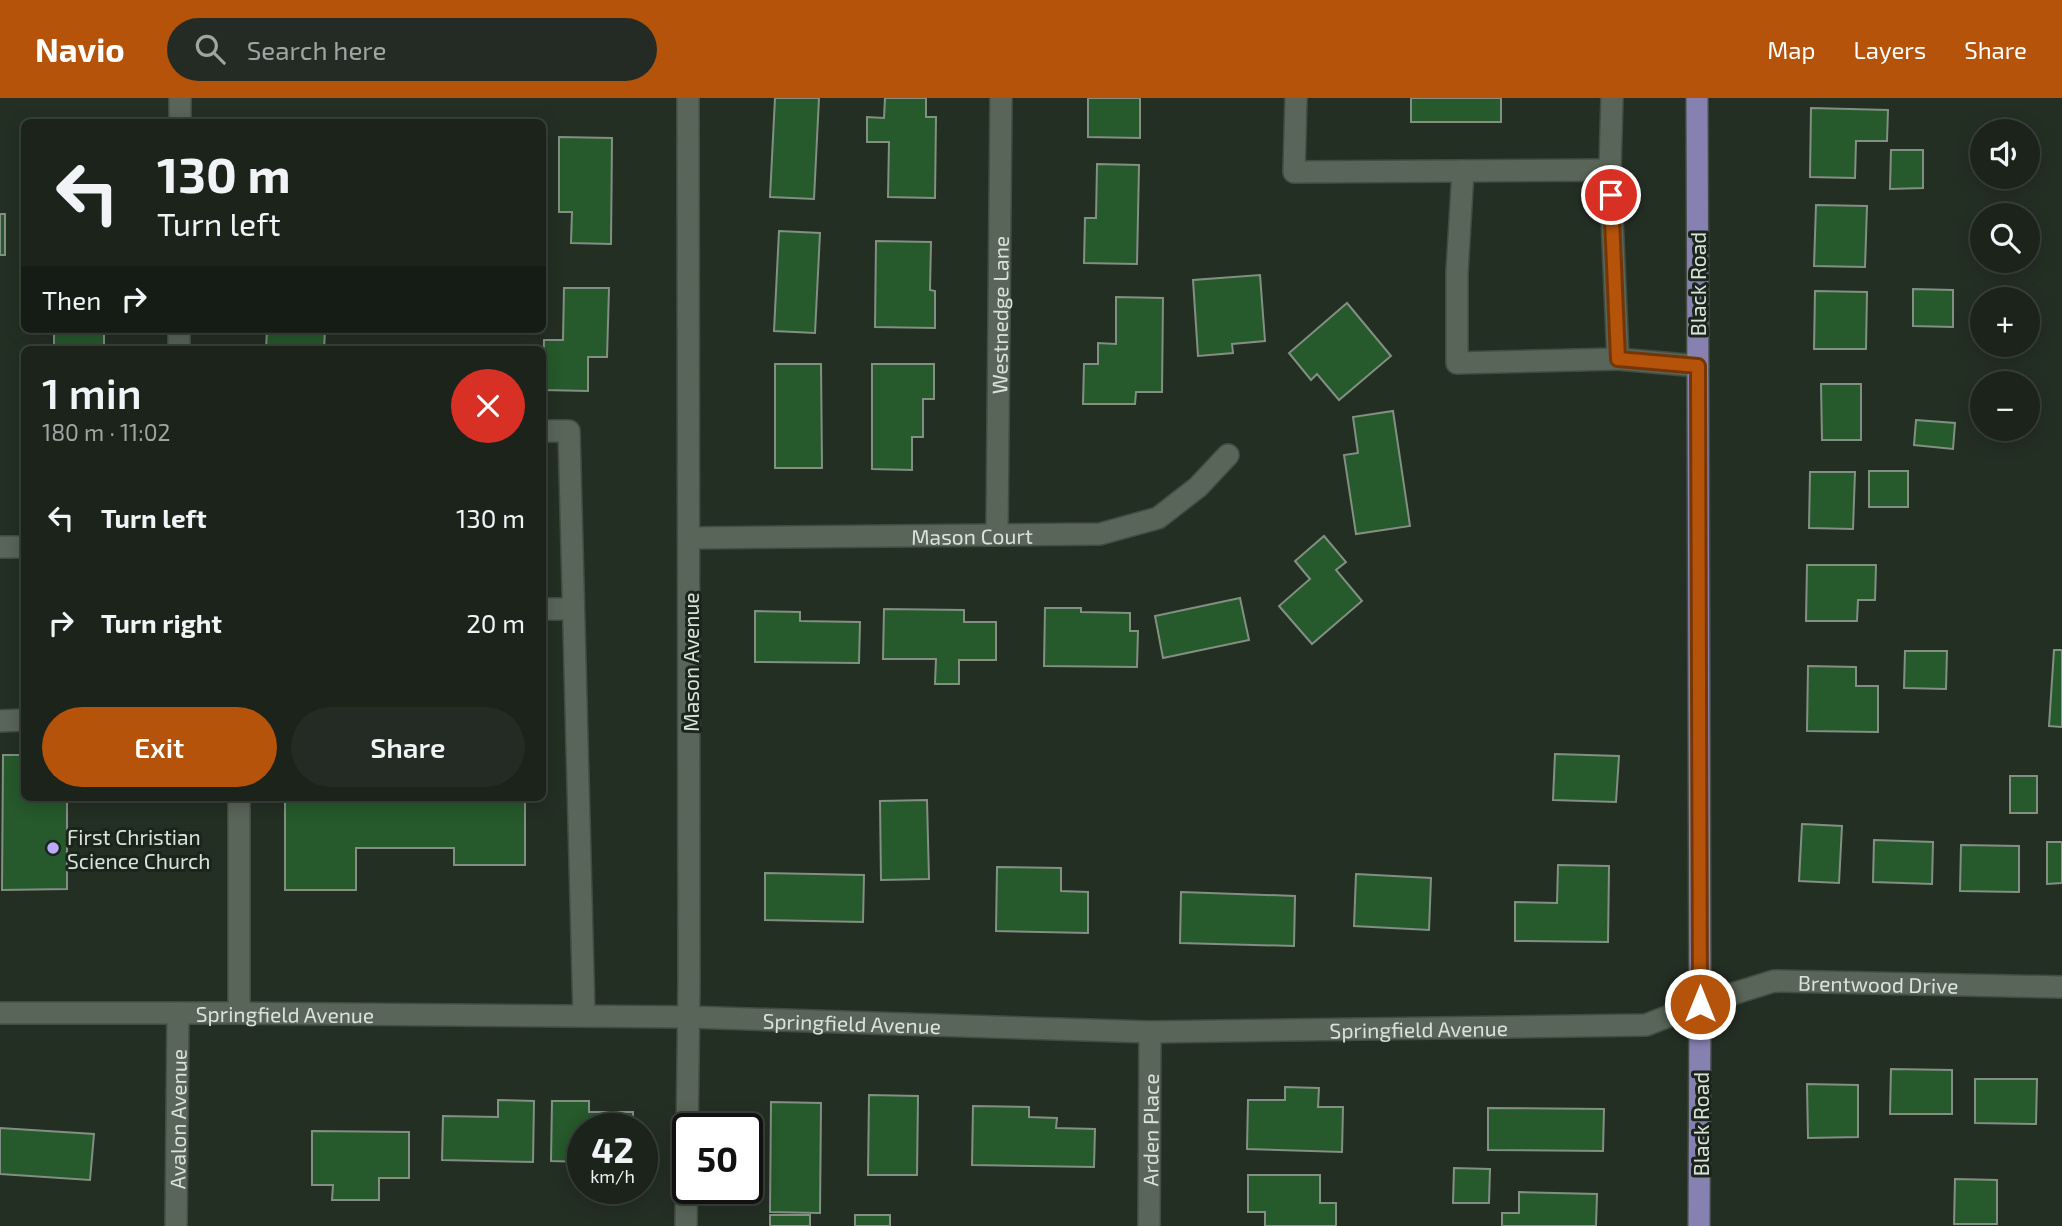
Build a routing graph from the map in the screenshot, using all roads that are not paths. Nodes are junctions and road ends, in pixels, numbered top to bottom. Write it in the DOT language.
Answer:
graph roads {
  1 [pos="180,98"];
  2 [pos="688,98"];
  3 [pos="1001,98"];
  4 [pos="1296,98"];
  5 [pos="1612,98"];
  6 [pos="1697,98"];
  7 [pos="180,119"];
  8 [pos="1610,170"];
  9 [pos="1463,171"];
  10 [pos="1618,359"];
  11 [pos="1698,366"];
  12 [pos="546,431"];
  13 [pos="1228,455"];
  14 [pos="997,534"];
  15 [pos="690,538"];
  16 [pos="0,547"];
  17 [pos="21,547"];
  18 [pos="546,609"];
  19 [pos="573,610"];
  20 [pos="0,720"];
  21 [pos="21,720"];
  22 [pos="239,801"];
  23 [pos="2062,987"];
  24 [pos="1700,1004"];
  25 [pos="0,1013"];
  26 [pos="178,1013"];
  27 [pos="239,1013"];
  28 [pos="584,1016"];
  29 [pos="689,1017"];
  30 [pos="1150,1032"];
  31 [pos="176,1226"];
  32 [pos="686,1226"];
  33 [pos="1149,1226"];
  34 [pos="1699,1226"];
  1 -- 7 [label="street"];
  2 -- 15 [label="street, Mason Avenue"];
  3 -- 14 [label="street, Westnedge Lane"];
  4 -- 9 [label="street"];
  5 -- 8 [label="street"];
  6 -- 11 [label="main road, Black Road"];
  8 -- 9 [label="street"];
  8 -- 10 [label="street"];
  9 -- 10 [label="street"];
  10 -- 11 [label="street"];
  11 -- 24 [label="main road, Black Road"];
  12 -- 19 [label="street"];
  13 -- 14 [label="street, Mason Court"];
  14 -- 15 [label="street, Mason Court"];
  15 -- 29 [label="street, Mason Avenue"];
  16 -- 17 [label="street"];
  18 -- 19 [label="street"];
  19 -- 28 [label="street"];
  20 -- 21 [label="street"];
  22 -- 27 [label="street"];
  23 -- 24 [label="street, Brentwood Drive"];
  24 -- 30 [label="street, Springfield Avenue"];
  24 -- 34 [label="main road, Black Road"];
  25 -- 26 [label="street, Springfield Avenue"];
  26 -- 27 [label="street, Springfield Avenue"];
  26 -- 31 [label="street, Avalon Avenue"];
  27 -- 28 [label="street, Springfield Avenue"];
  28 -- 29 [label="street, Springfield Avenue"];
  29 -- 30 [label="street, Springfield Avenue"];
  29 -- 32 [label="street, Mason Avenue"];
  30 -- 33 [label="street, Arden Place"];
}
